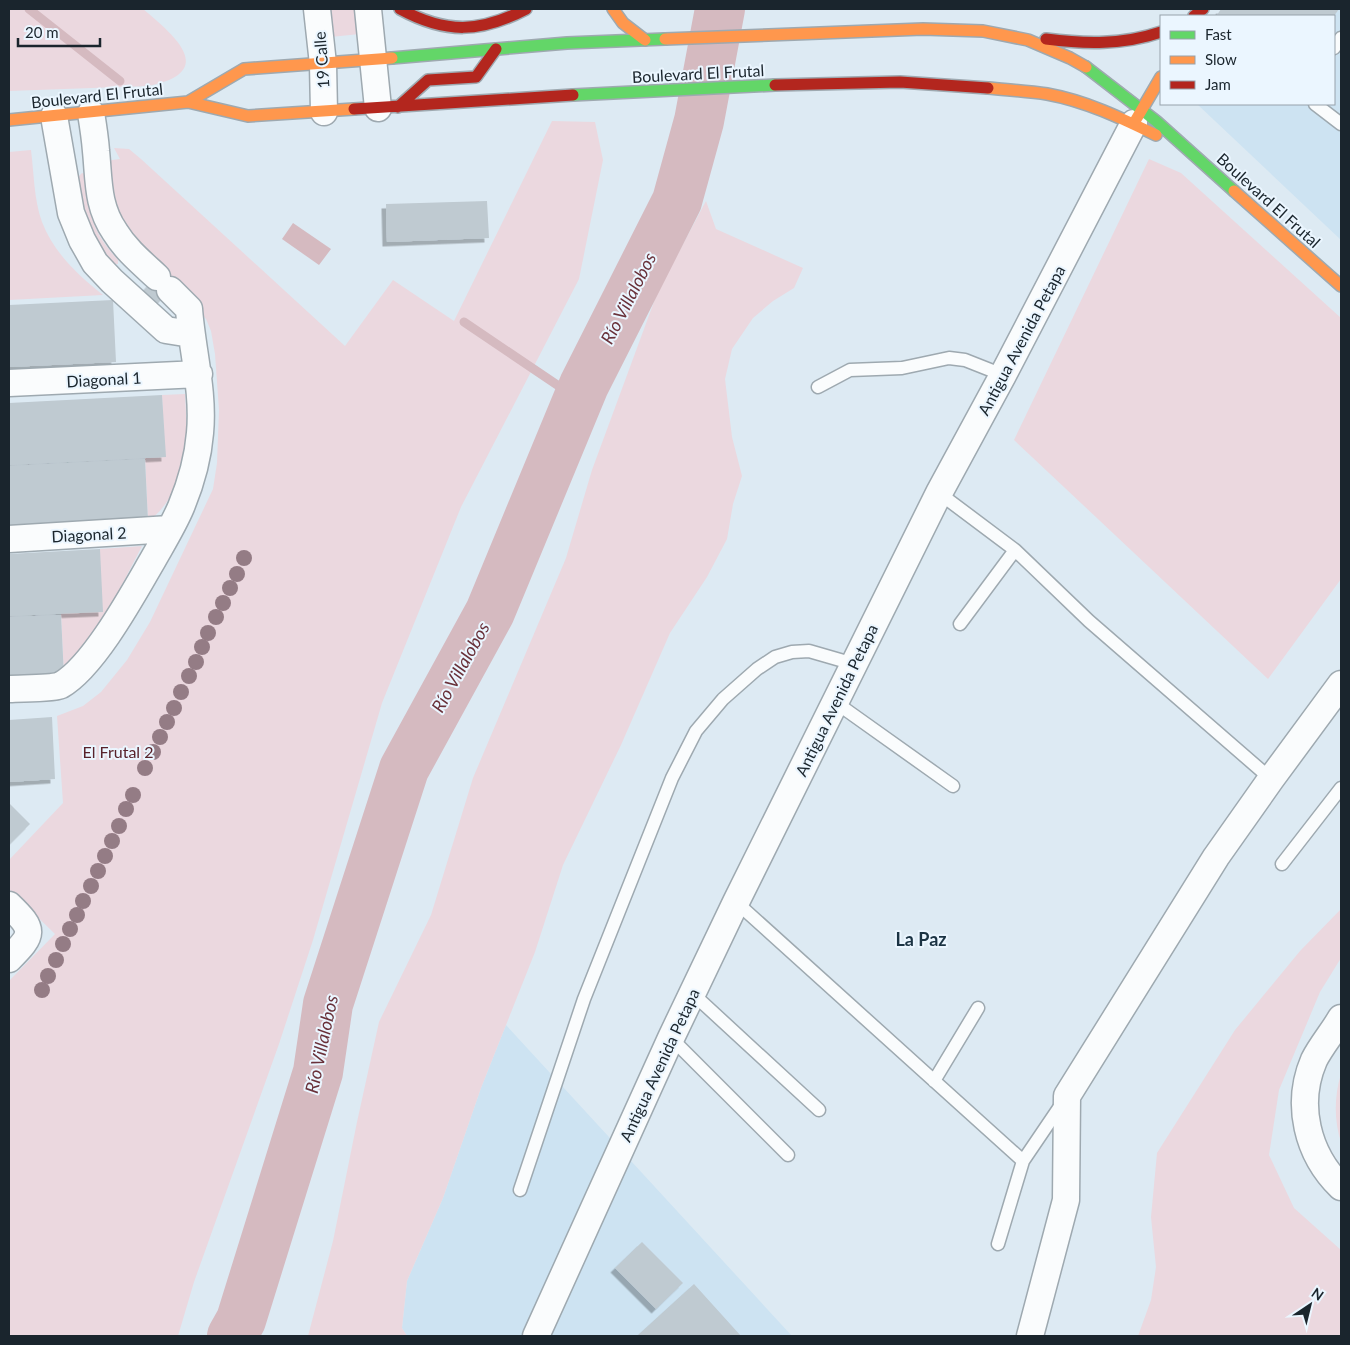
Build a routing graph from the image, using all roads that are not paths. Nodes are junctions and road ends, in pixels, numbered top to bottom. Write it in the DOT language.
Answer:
graph roads {
  1 [pos="317,9"];
  2 [pos="368,9"];
  3 [pos="400,9"];
  4 [pos="526,9"];
  5 [pos="613,9"];
  6 [pos="983,31"];
  7 [pos="1160,32"];
  8 [pos="645,40"];
  9 [pos="496,49"];
  10 [pos="372,60"];
  11 [pos="323,64"];
  12 [pos="495,70"];
  13 [pos="1160,79"];
  14 [pos="504,88"];
  15 [pos="515,99"];
  16 [pos="188,102"];
  17 [pos="1316,105"];
  18 [pos="388,108"];
  19 [pos="103,111"];
  20 [pos="324,112"];
  21 [pos="54,116"];
  22 [pos="1138,116"];
  23 [pos="9,120"];
  24 [pos="1341,124"];
  25 [pos="1197,158"];
  26 [pos="156,276"];
  27 [pos="1341,286"];
  28 [pos="119,287"];
  29 [pos="191,334"];
  30 [pos="198,374"];
  31 [pos="1003,376"];
  32 [pos="9,384"];
  33 [pos="818,387"];
  34 [pos="939,493"];
  35 [pos="170,530"];
  36 [pos="9,539"];
  37 [pos="1015,550"];
  38 [pos="960,624"];
  39 [pos="854,664"];
  40 [pos="1341,684"];
  41 [pos="9,689"];
  42 [pos="835,702"];
  43 [pos="1271,779"];
  44 [pos="953,786"];
  45 [pos="1341,788"];
  46 [pos="1282,864"];
  47 [pos="736,902"];
  48 [pos="9,905"];
  49 [pos="9,960"];
  50 [pos="692,993"];
  51 [pos="978,1008"];
  52 [pos="1341,1018"];
  53 [pos="671,1038"];
  54 [pos="934,1081"];
  55 [pos="1067,1096"];
  56 [pos="819,1110"];
  57 [pos="788,1155"];
  58 [pos="1023,1161"];
  59 [pos="1341,1187"];
  60 [pos="520,1190"];
  61 [pos="998,1244"];
  62 [pos="536,1336"];
  63 [pos="1030,1336"];
  1 -- 11 [label="street, 19 Calle"];
  2 -- 10 [label="street"];
  3 -- 4 [label="main road"];
  4 -- 9 [label="main road"];
  5 -- 8 [label="main road"];
  6 -- 7 [label="main road"];
  6 -- 8 [label="main road, Boulevard El Frutal"];
  6 -- 22 [label="main road, Boulevard El Frutal"];
  8 -- 9 [label="main road, Boulevard El Frutal"];
  9 -- 10 [label="main road, Boulevard El Frutal"];
  9 -- 12 [label="main road"];
  9 -- 18 [label="main road"];
  10 -- 11 [label="main road, Boulevard El Frutal"];
  10 -- 18 [label="street"];
  11 -- 16 [label="main road, Boulevard El Frutal"];
  11 -- 20 [label="street, 19 Calle"];
  13 -- 22 [label="main road, Antigua Avenida Petapa"];
  14 -- 15 [label="main road"];
  15 -- 18 [label="main road, Boulevard El Frutal"];
  15 -- 22 [label="main road, Boulevard El Frutal"];
  16 -- 19 [label="main road, Boulevard El Frutal"];
  16 -- 20 [label="main road, Boulevard El Frutal"];
  17 -- 24 [label="lane"];
  18 -- 20 [label="main road, Boulevard El Frutal"];
  19 -- 21 [label="main road, Boulevard El Frutal"];
  19 -- 26 [label="street"];
  21 -- 23 [label="main road, Boulevard El Frutal"];
  21 -- 28 [label="street"];
  22 -- 25 [label="main road, Boulevard El Frutal"];
  22 -- 25 [label="main road, Boulevard El Frutal"];
  22 -- 31 [label="street, Antigua Avenida Petapa"];
  25 -- 27 [label="main road, Boulevard El Frutal"];
  26 -- 28 [label="street"];
  26 -- 29 [label="street"];
  28 -- 29 [label="street"];
  29 -- 30 [label="street"];
  30 -- 32 [label="street, Diagonal 1"];
  30 -- 35 [label="street"];
  31 -- 33 [label="lane"];
  31 -- 34 [label="street, Antigua Avenida Petapa"];
  34 -- 37 [label="lane"];
  34 -- 39 [label="street, Antigua Avenida Petapa"];
  35 -- 36 [label="street, Diagonal 2"];
  35 -- 41 [label="street"];
  37 -- 38 [label="lane"];
  37 -- 43 [label="lane"];
  39 -- 42 [label="street, Antigua Avenida Petapa"];
  39 -- 60 [label="lane"];
  40 -- 43 [label="street"];
  42 -- 44 [label="lane"];
  42 -- 47 [label="street, Antigua Avenida Petapa"];
  43 -- 55 [label="street"];
  45 -- 46 [label="lane"];
  47 -- 50 [label="street, Antigua Avenida Petapa"];
  47 -- 54 [label="lane"];
  48 -- 49 [label="street"];
  50 -- 53 [label="street, Antigua Avenida Petapa"];
  50 -- 56 [label="lane"];
  51 -- 54 [label="lane"];
  52 -- 59 [label="street"];
  53 -- 57 [label="lane"];
  53 -- 62 [label="street, Antigua Avenida Petapa"];
  54 -- 58 [label="lane"];
  55 -- 58 [label="lane"];
  55 -- 63 [label="street"];
  58 -- 61 [label="lane"];
}
